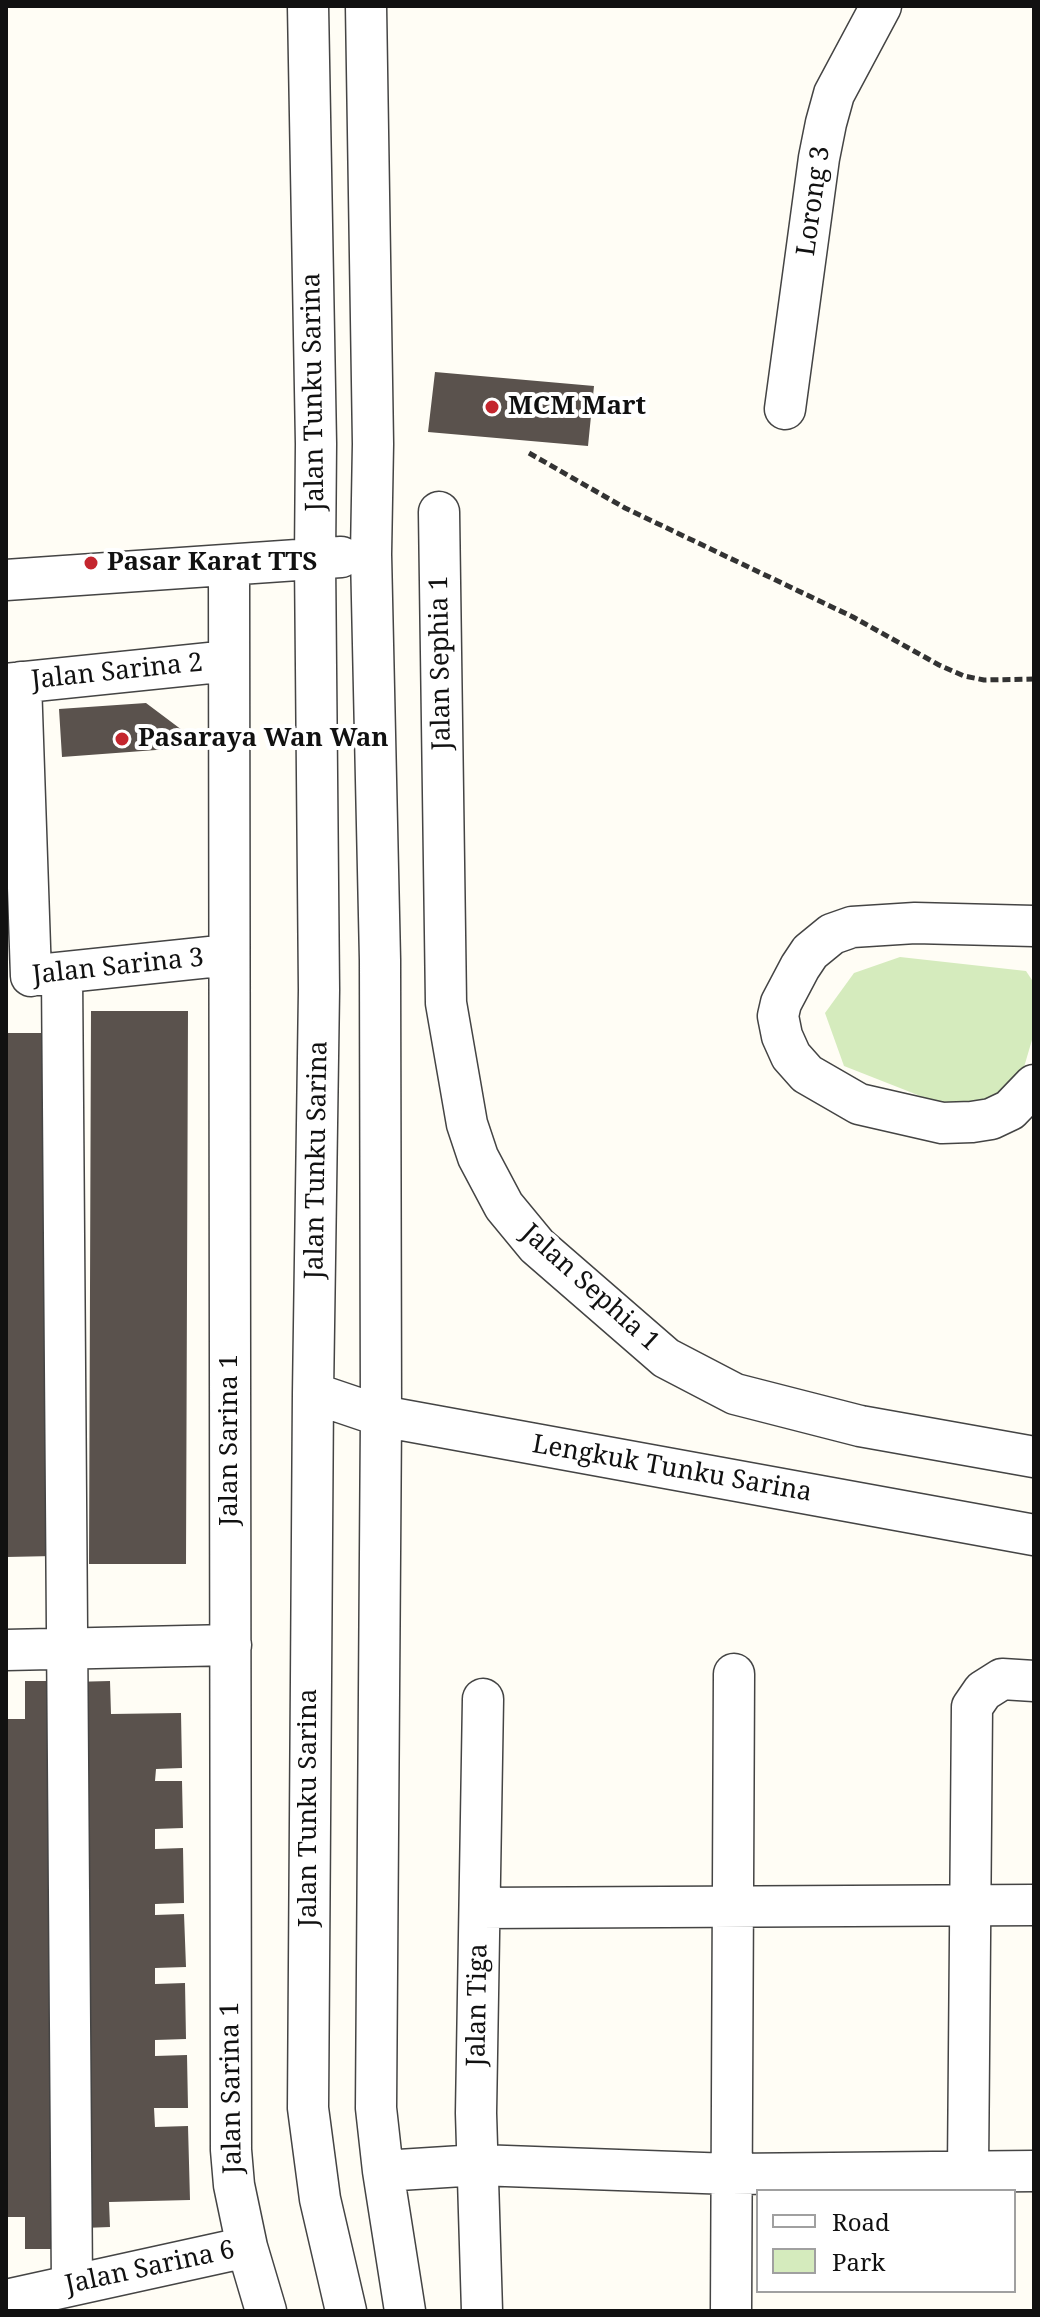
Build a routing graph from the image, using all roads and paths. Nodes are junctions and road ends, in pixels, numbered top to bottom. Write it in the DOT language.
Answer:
graph roads {
  1 [pos="308,6"];
  2 [pos="366,6"];
  3 [pos="881,6"];
  4 [pos="785,409"];
  5 [pos="529,453"];
  6 [pos="439,512"];
  7 [pos="371,554"];
  8 [pos="315,559"];
  9 [pos="229,565"];
  10 [pos="6,580"];
  11 [pos="229,661"];
  12 [pos="1034,679"];
  13 [pos="14,683"];
  14 [pos="16,818"];
  15 [pos="1034,926"];
  16 [pos="229,955"];
  17 [pos="33,976"];
  18 [pos="1034,1085"];
  19 [pos="313,1393"];
  20 [pos="381,1416"];
  21 [pos="1034,1457"];
  22 [pos="1034,1535"];
  23 [pos="231,1645"];
  24 [pos="66,1649"];
  25 [pos="6,1650"];
  26 [pos="734,1674"];
  27 [pos="1034,1681"];
  28 [pos="483,1699"];
  29 [pos="733,1905"];
  30 [pos="1034,1905"];
  31 [pos="971,1906"];
  32 [pos="480,1908"];
  33 [pos="478,2165"];
  34 [pos="968,2170"];
  35 [pos="383,2171"];
  36 [pos="1034,2171"];
  37 [pos="731,2174"];
  38 [pos="247,2247"];
  39 [pos="72,2284"];
  40 [pos="6,2300"];
  41 [pos="266,2311"];
  42 [pos="346,2311"];
  43 [pos="405,2311"];
  44 [pos="482,2311"];
  45 [pos="731,2311"];
  1 -- 8 [label="street, Jalan Tunku Sarina"];
  2 -- 7 [label="street"];
  3 -- 4 [label="street, Lorong 3"];
  5 -- 12 [label="path"];
  6 -- 21 [label="street, Jalan Sephia 1"];
  7 -- 8 [label="street"];
  7 -- 20 [label="street"];
  8 -- 9 [label="street"];
  8 -- 19 [label="street, Jalan Tunku Sarina"];
  9 -- 10 [label="street"];
  9 -- 11 [label="street, Jalan Sarina 1"];
  11 -- 13 [label="street, Jalan Sarina 2"];
  11 -- 16 [label="street, Jalan Sarina 1"];
  13 -- 14 [label="street"];
  14 -- 17 [label="street"];
  15 -- 18 [label="street"];
  16 -- 17 [label="street, Jalan Sarina 3"];
  16 -- 23 [label="street, Jalan Sarina 1"];
  17 -- 24 [label="street"];
  19 -- 20 [label="street, Lengkuk Tunku Sarina"];
  19 -- 42 [label="street, Jalan Tunku Sarina"];
  20 -- 22 [label="street, Lengkuk Tunku Sarina"];
  20 -- 35 [label="street"];
  23 -- 24 [label="street"];
  23 -- 38 [label="street, Jalan Sarina 1"];
  24 -- 25 [label="street"];
  24 -- 39 [label="street"];
  26 -- 29 [label="street"];
  27 -- 31 [label="street"];
  28 -- 32 [label="street, Jalan Tiga"];
  29 -- 31 [label="street"];
  29 -- 32 [label="street"];
  29 -- 37 [label="street"];
  30 -- 31 [label="street"];
  31 -- 34 [label="street"];
  32 -- 33 [label="street, Jalan Tiga"];
  33 -- 35 [label="street"];
  33 -- 37 [label="street"];
  33 -- 44 [label="street, Jalan Tiga"];
  34 -- 36 [label="street"];
  34 -- 37 [label="street"];
  35 -- 43 [label="street"];
  37 -- 45 [label="street"];
  38 -- 39 [label="street, Jalan Sarina 6"];
  38 -- 41 [label="street, Jalan Sarina 1"];
  39 -- 40 [label="street, Jalan Sarina 6"];
}
